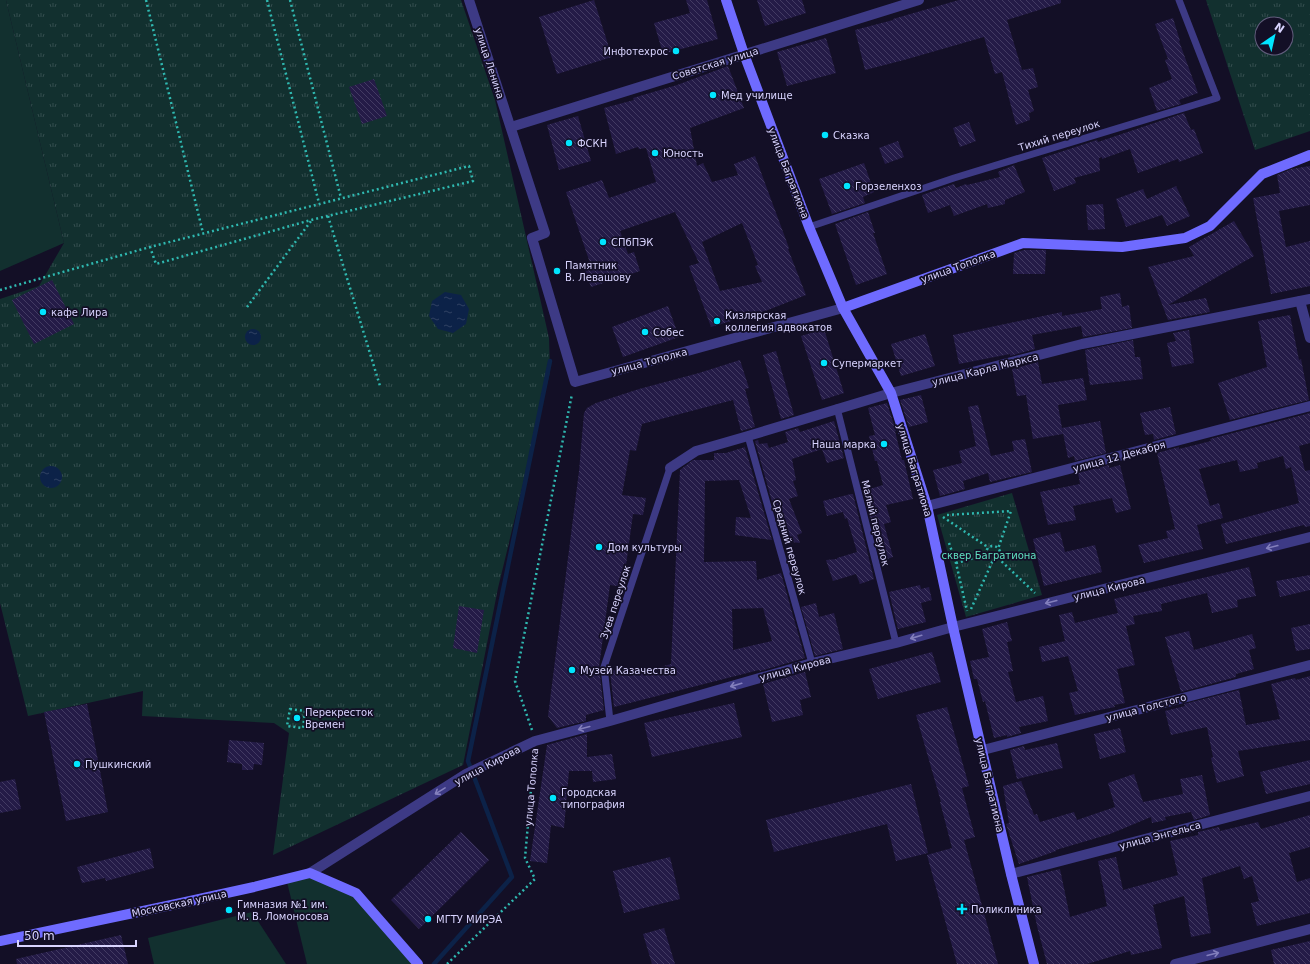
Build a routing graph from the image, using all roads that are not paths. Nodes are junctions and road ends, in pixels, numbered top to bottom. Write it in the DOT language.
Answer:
graph roads {
  1 [pos="469,0"];
  2 [pos="726,0"];
  3 [pos="919,0"];
  4 [pos="1179,0"];
  5 [pos="744,54"];
  6 [pos="511,127"];
  7 [pos="1310,155"];
  8 [pos="809,227"];
  9 [pos="1305,300"];
  10 [pos="843,308"];
  11 [pos="1310,338"];
  12 [pos="574,382"];
  13 [pos="891,393"];
  14 [pos="1310,406"];
  15 [pos="837,408"];
  16 [pos="748,436"];
  17 [pos="670,468"];
  18 [pos="927,506"];
  19 [pos="1310,537"];
  20 [pos="953,627"];
  21 [pos="896,643"];
  22 [pos="812,663"];
  23 [pos="1310,665"];
  24 [pos="610,721"];
  25 [pos="983,750"];
  26 [pos="1310,796"];
  27 [pos="310,873"];
  28 [pos="1011,874"];
  29 [pos="1310,929"];
  30 [pos="0,940"];
  31 [pos="418,964"];
  32 [pos="1034,964"];
  33 [pos="1175,964"];
  1 -- 6 [label="street, улица Ленина"];
  2 -- 5 [label="main road, улица Багратиона"];
  3 -- 5 [label="street, Советская улица"];
  4 -- 8 [label="lane, Тихий переулок"];
  5 -- 6 [label="street, Советская улица"];
  5 -- 8 [label="main road, улица Багратиона"];
  6 -- 12 [label="street, улица Ленина"];
  7 -- 10 [label="main road, улица Тополка"];
  8 -- 10 [label="main road, улица Багратиона"];
  9 -- 11 [label="street"];
  9 -- 13 [label="street, улица Карла Маркса"];
  10 -- 12 [label="street, улица Тополка"];
  10 -- 13 [label="main road, улица Багратиона"];
  13 -- 15 [label="street, улица Карла Маркса"];
  13 -- 18 [label="main road, улица Багратиона"];
  14 -- 18 [label="street, улица 12 Декабря"];
  15 -- 16 [label="street, улица Карла Маркса"];
  15 -- 21 [label="lane, Малый переулок"];
  16 -- 17 [label="street, улица Карла Маркса"];
  16 -- 22 [label="lane, Средний переулок"];
  17 -- 24 [label="lane, Зуев переулок"];
  18 -- 20 [label="main road, улица Багратиона"];
  19 -- 20 [label="street, улица Кирова, one-way"];
  20 -- 21 [label="street, улица Кирова, one-way"];
  20 -- 25 [label="main road, улица Багратиона"];
  21 -- 22 [label="street, улица Кирова"];
  22 -- 24 [label="street, улица Кирова, one-way"];
  23 -- 25 [label="street, улица Толстого"];
  24 -- 27 [label="street, улица Кирова, one-way"];
  25 -- 28 [label="main road, улица Багратиона"];
  26 -- 28 [label="street, улица Энгельса"];
  27 -- 30 [label="main road, Московская улица"];
  27 -- 31 [label="main road"];
  28 -- 32 [label="main road, улица Багратиона"];
  33 -- 29 [label="street, one-way"];
}
